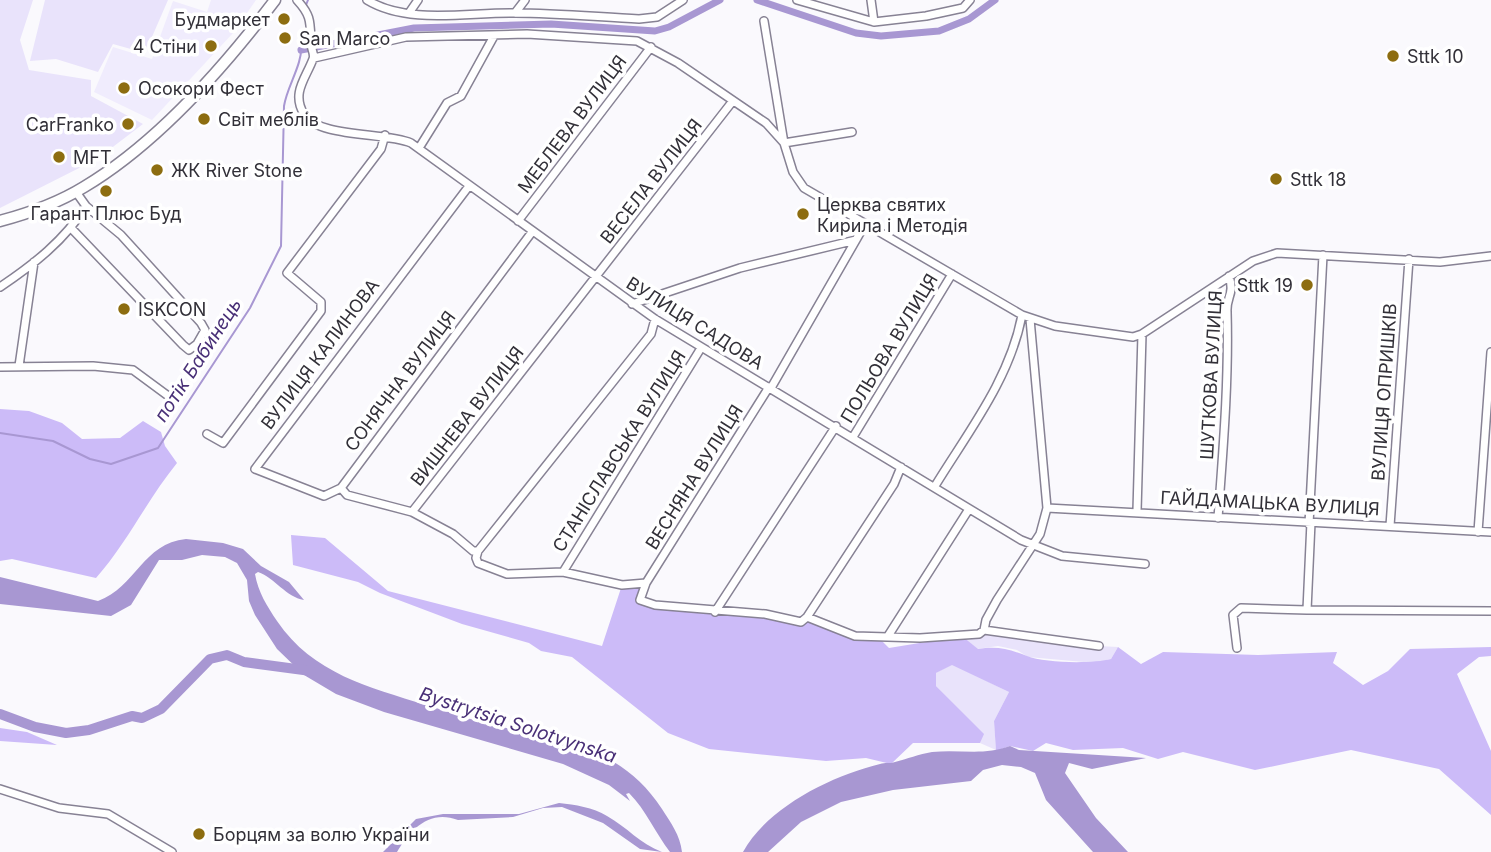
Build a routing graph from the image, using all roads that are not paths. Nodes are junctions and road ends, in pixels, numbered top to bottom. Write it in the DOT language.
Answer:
graph roads {
  1 [pos="275,0"];
  2 [pos="297,0"];
  3 [pos="367,0"];
  4 [pos="418,0"];
  5 [pos="525,0"];
  6 [pos="683,0"];
  7 [pos="797,0"];
  8 [pos="872,0"];
  9 [pos="970,0"];
  10 [pos="409,13"];
  11 [pos="515,13"];
  12 [pos="764,21"];
  13 [pos="874,22"];
  14 [pos="494,36"];
  15 [pos="651,47"];
  16 [pos="314,55"];
  17 [pos="732,102"];
  18 [pos="852,132"];
  19 [pos="385,135"];
  20 [pos="784,144"];
  21 [pos="419,148"];
  22 [pos="469,186"];
  23 [pos="76,192"];
  24 [pos="86,206"];
  25 [pos="0,221"];
  26 [pos="517,221"];
  27 [pos="865,224"];
  28 [pos="72,229"];
  29 [pos="532,232"];
  30 [pos="856,240"];
  31 [pos="1323,255"];
  32 [pos="1491,256"];
  33 [pos="1409,259"];
  34 [pos="34,261"];
  35 [pos="952,274"];
  36 [pos="1229,276"];
  37 [pos="596,279"];
  38 [pos="0,287"];
  39 [pos="632,304"];
  40 [pos="1022,315"];
  41 [pos="1030,318"];
  42 [pos="655,319"];
  43 [pos="1142,334"];
  44 [pos="701,348"];
  45 [pos="1491,352"];
  46 [pos="0,366"];
  47 [pos="19,366"];
  48 [pos="770,388"];
  49 [pos="175,401"];
  50 [pos="836,426"];
  51 [pos="207,434"];
  52 [pos="853,437"];
  53 [pos="901,467"];
  54 [pos="935,486"];
  55 [pos="341,488"];
  56 [pos="1047,508"];
  57 [pos="970,509"];
  58 [pos="1136,511"];
  59 [pos="412,512"];
  60 [pos="1218,518"];
  61 [pos="1310,523"];
  62 [pos="1390,526"];
  63 [pos="1478,532"];
  64 [pos="1491,532"];
  65 [pos="1033,543"];
  66 [pos="478,551"];
  67 [pos="1145,564"];
  68 [pos="564,572"];
  69 [pos="646,583"];
  70 [pos="1307,610"];
  71 [pos="1491,611"];
  72 [pos="715,612"];
  73 [pos="807,617"];
  74 [pos="984,630"];
  75 [pos="888,636"];
  76 [pos="1099,646"];
  77 [pos="1237,648"];
  78 [pos="0,789"];
  79 [pos="160,849"];
  80 [pos="172,852"];
  1 -- 23 [label="main road"];
  2 -- 16 [label="street"];
  3 -- 10 [label="street"];
  4 -- 10 [label="street"];
  5 -- 11 [label="street"];
  6 -- 11 [label="street"];
  7 -- 13 [label="street"];
  8 -- 13 [label="street"];
  9 -- 13 [label="street"];
  10 -- 11 [label="street"];
  12 -- 20 [label="street"];
  14 -- 15 [label="street"];
  14 -- 16 [label="street"];
  14 -- 21 [label="street"];
  15 -- 17 [label="street"];
  15 -- 26 [label="street, МЕБЛЕВА ВУЛИЦЯ"];
  16 -- 19 [label="street, ВУЛИЦЯ САДОВА"];
  17 -- 20 [label="street"];
  17 -- 37 [label="street, ВЕСЕЛА ВУЛИЦЯ"];
  18 -- 20 [label="street"];
  19 -- 21 [label="street, ВУЛИЦЯ САДОВА"];
  19 -- 51 [label="street"];
  20 -- 27 [label="street"];
  21 -- 22 [label="street, ВУЛИЦЯ САДОВА"];
  22 -- 26 [label="street, ВУЛИЦЯ САДОВА"];
  22 -- 55 [label="street, ВУЛИЦЯ КАЛИНОВА"];
  23 -- 24 [label="street"];
  23 -- 25 [label="main road"];
  24 -- 28 [label="street"];
  24 -- 28 [label="street"];
  26 -- 29 [label="street, ВУЛИЦЯ САДОВА"];
  27 -- 30 [label="street, ВЕСНЯНА ВУЛИЦЯ"];
  27 -- 35 [label="street"];
  28 -- 34 [label="street"];
  29 -- 37 [label="street, ВУЛИЦЯ САДОВА"];
  29 -- 55 [label="street, СОНЯЧНА ВУЛИЦЯ"];
  30 -- 39 [label="street"];
  30 -- 48 [label="street, ВЕСНЯНА ВУЛИЦЯ"];
  31 -- 33 [label="street"];
  31 -- 36 [label="street"];
  31 -- 61 [label="street"];
  32 -- 33 [label="street"];
  33 -- 62 [label="street, ВУЛИЦЯ ОПРИШКІВ"];
  34 -- 38 [label="street"];
  34 -- 47 [label="street"];
  35 -- 40 [label="street"];
  35 -- 52 [label="street, ПОЛЬОВА ВУЛИЦЯ"];
  36 -- 43 [label="street"];
  36 -- 60 [label="street, ШУТКОВА ВУЛИЦЯ"];
  37 -- 39 [label="street, ВУЛИЦЯ САДОВА"];
  37 -- 59 [label="street, ВИШНЕВА ВУЛИЦЯ"];
  39 -- 42 [label="street, ВУЛИЦЯ САДОВА"];
  40 -- 41 [label="street"];
  40 -- 54 [label="street"];
  41 -- 43 [label="street"];
  41 -- 56 [label="street"];
  42 -- 44 [label="street, ВУЛИЦЯ САДОВА"];
  42 -- 66 [label="street"];
  43 -- 58 [label="street"];
  44 -- 48 [label="street, ВУЛИЦЯ САДОВА"];
  44 -- 68 [label="street, СТАНІСЛАВСЬКА ВУЛИЦЯ"];
  45 -- 63 [label="street"];
  46 -- 47 [label="street"];
  47 -- 49 [label="street"];
  48 -- 50 [label="street, ВУЛИЦЯ САДОВА"];
  48 -- 69 [label="street, ВЕСНЯНА ВУЛИЦЯ"];
  50 -- 52 [label="street, ВУЛИЦЯ САДОВА"];
  50 -- 72 [label="street"];
  52 -- 53 [label="street, ВУЛИЦЯ САДОВА"];
  53 -- 54 [label="street, ВУЛИЦЯ САДОВА"];
  53 -- 73 [label="street"];
  54 -- 57 [label="street, ВУЛИЦЯ САДОВА"];
  55 -- 59 [label="street"];
  56 -- 58 [label="street, ГАЙДАМАЦЬКА ВУЛИЦЯ"];
  56 -- 65 [label="street"];
  57 -- 65 [label="street, ВУЛИЦЯ САДОВА"];
  57 -- 75 [label="street"];
  58 -- 60 [label="street, ГАЙДАМАЦЬКА ВУЛИЦЯ"];
  59 -- 66 [label="street, ВИШНЕВА ВУЛИЦЯ"];
  60 -- 61 [label="street, ГАЙДАМАЦЬКА ВУЛИЦЯ"];
  61 -- 62 [label="street, ГАЙДАМАЦЬКА ВУЛИЦЯ"];
  61 -- 70 [label="street"];
  62 -- 63 [label="street, ГАЙДАМАЦЬКА ВУЛИЦЯ"];
  63 -- 64 [label="street, ГАЙДАМАЦЬКА ВУЛИЦЯ"];
  65 -- 67 [label="street, ВУЛИЦЯ САДОВА"];
  65 -- 74 [label="street"];
  66 -- 68 [label="street, ВИШНЕВА ВУЛИЦЯ"];
  68 -- 69 [label="street"];
  69 -- 72 [label="street"];
  70 -- 71 [label="street"];
  70 -- 77 [label="street"];
  72 -- 73 [label="street"];
  73 -- 75 [label="street"];
  74 -- 75 [label="street"];
  74 -- 76 [label="street"];
  78 -- 79 [label="street"];
  79 -- 80 [label="street"];
}
